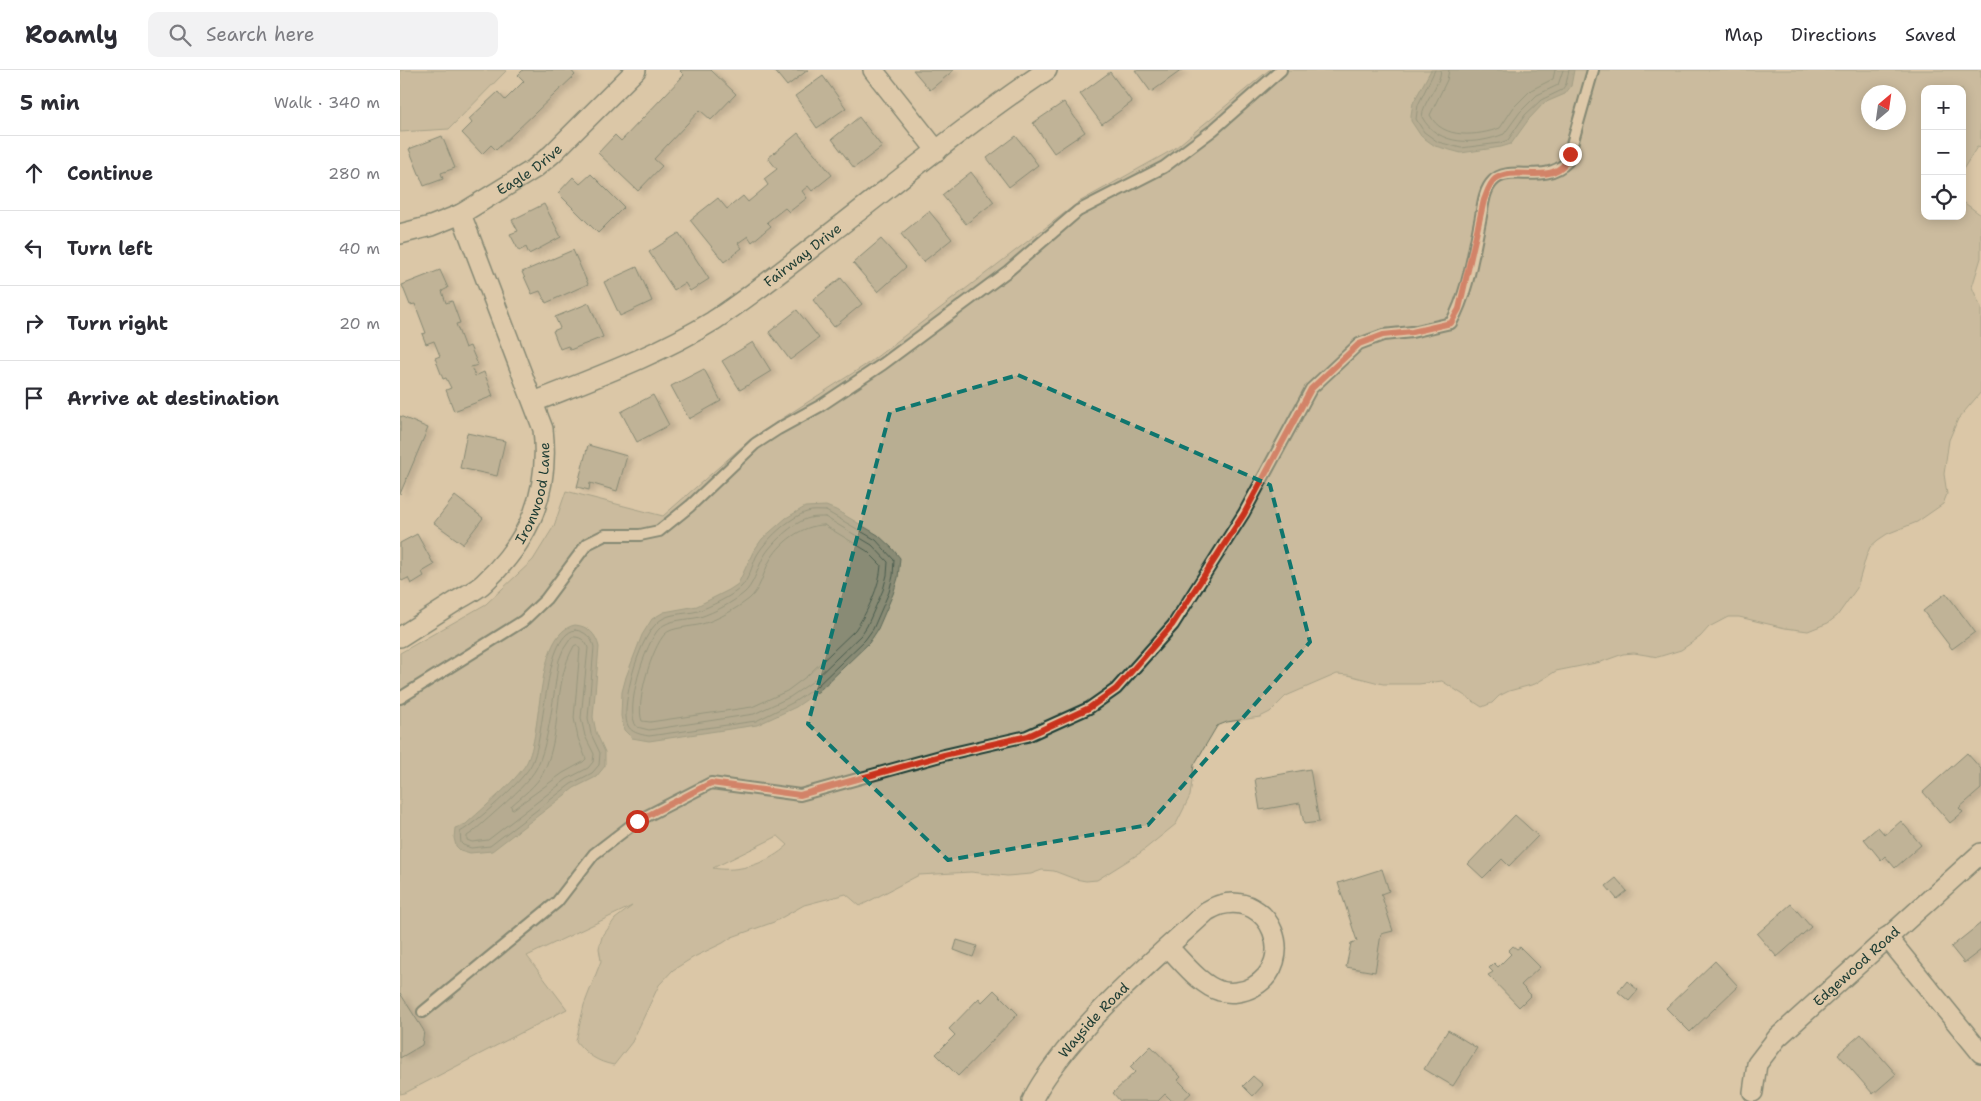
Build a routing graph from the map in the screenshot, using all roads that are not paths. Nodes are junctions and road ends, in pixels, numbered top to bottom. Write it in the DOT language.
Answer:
graph roads {
  1 [pos="636,70"];
  2 [pos="873,70"];
  3 [pos="1047,70"];
  4 [pos="1281,70"];
  5 [pos="1593,70"];
  6 [pos="937,151"];
  7 [pos="461,214"];
  8 [pos="400,234"];
  9 [pos="534,402"];
  10 [pos="400,637"];
  11 [pos="400,698"];
  12 [pos="1981,853"];
  13 [pos="1886,937"];
  14 [pos="1168,947"];
  15 [pos="423,1012"];
  16 [pos="1981,1053"];
  17 [pos="1752,1092"];
  18 [pos="1032,1101"];
  1 -- 7 [label="street, Eagle Drive"];
  2 -- 6 [label="street"];
  3 -- 6 [label="street, Fairway Drive"];
  4 -- 11 [label="lane"];
  5 -- 15 [label="lane"];
  6 -- 9 [label="street, Fairway Drive"];
  7 -- 8 [label="street, Eagle Drive"];
  7 -- 9 [label="street, Ironwood Lane"];
  9 -- 10 [label="street, Ironwood Lane"];
  12 -- 13 [label="street, Edgewood Road"];
  13 -- 16 [label="street"];
  13 -- 17 [label="street, Edgewood Road"];
  14 -- 14 [label="street, Wayside Road"];
  14 -- 18 [label="street, Wayside Road"];
}
